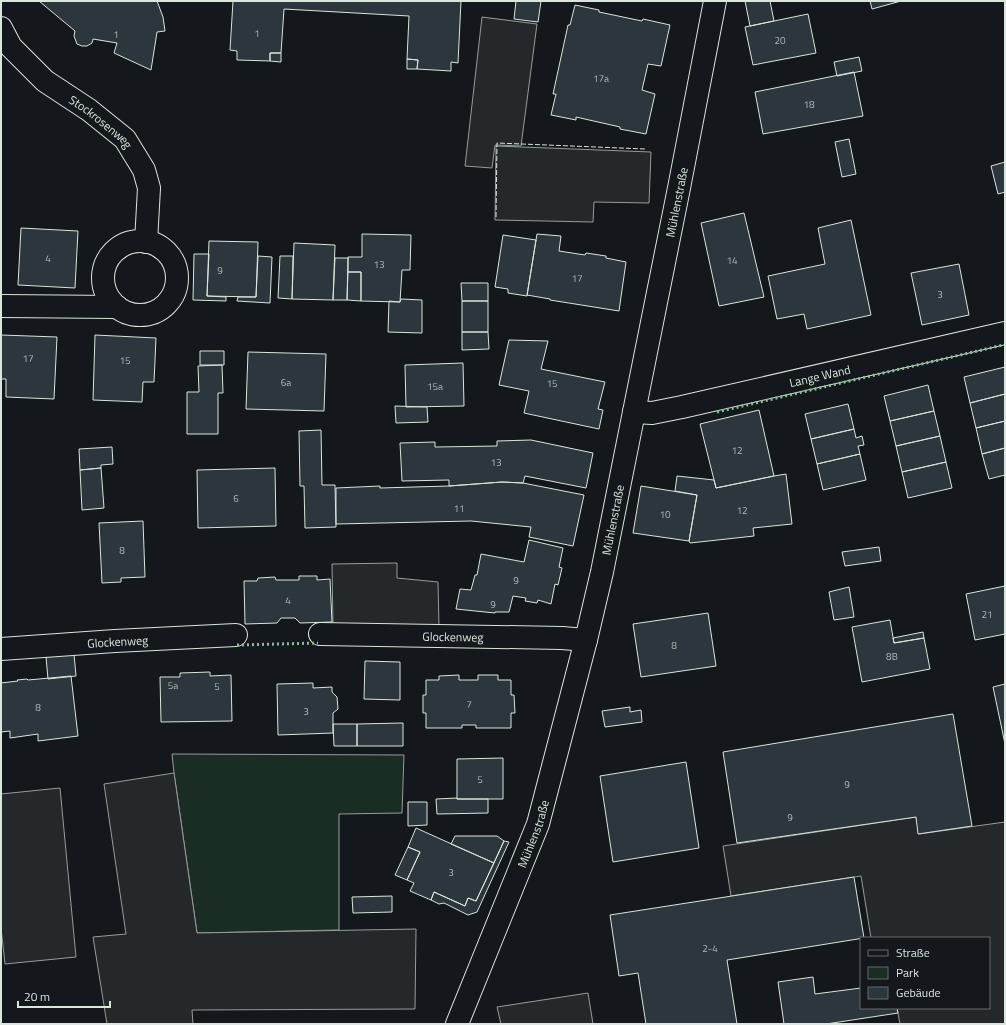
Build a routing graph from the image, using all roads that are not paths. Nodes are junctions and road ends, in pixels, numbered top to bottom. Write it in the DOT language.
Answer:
graph roads {
  1 [pos="714,1"];
  2 [pos="1,28"];
  3 [pos="146,242"];
  4 [pos="1,306"];
  5 [pos="117,307"];
  6 [pos="1005,333"];
  7 [pos="634,412"];
  8 [pos="320,634"];
  9 [pos="236,635"];
  10 [pos="586,640"];
  11 [pos="1,649"];
  12 [pos="457,1024"];
  1 -- 7 [label="street, Mühlenstraße"];
  2 -- 3 [label="street, Stockrosenweg"];
  3 -- 5 [label="street"];
  3 -- 5 [label="street"];
  4 -- 5 [label="street"];
  6 -- 7 [label="street, Lange Wand"];
  7 -- 10 [label="street, Mühlenstraße"];
  8 -- 10 [label="street, Glockenweg"];
  9 -- 11 [label="street, Glockenweg"];
  10 -- 12 [label="street, Mühlenstraße"];
}
